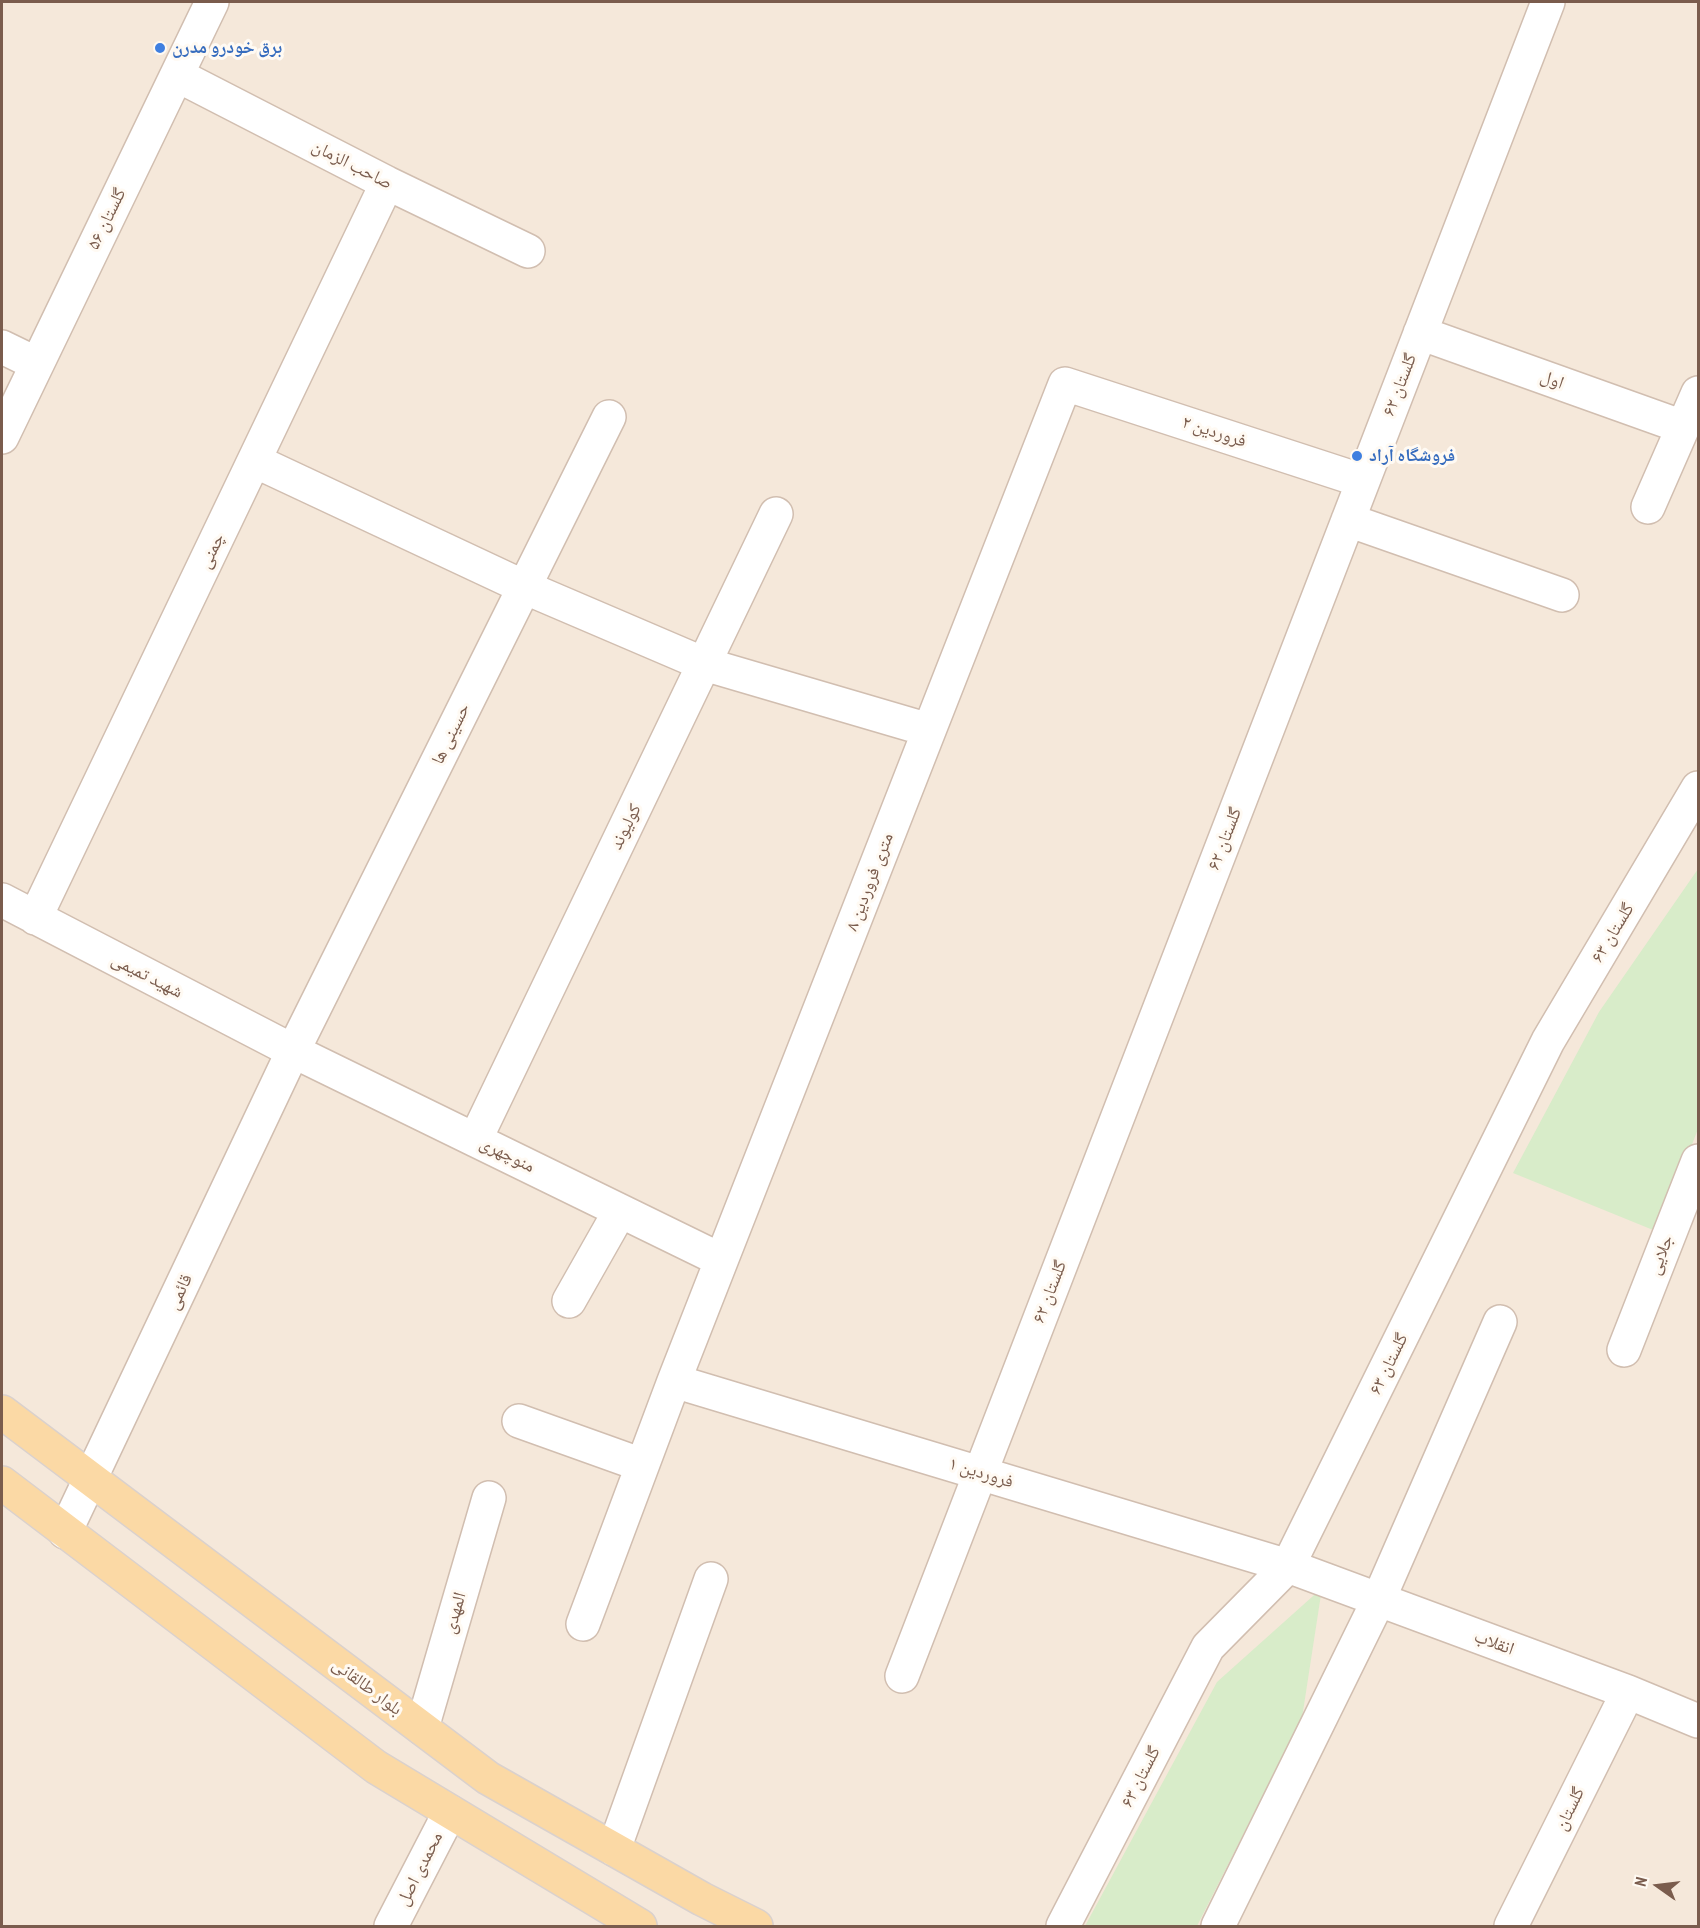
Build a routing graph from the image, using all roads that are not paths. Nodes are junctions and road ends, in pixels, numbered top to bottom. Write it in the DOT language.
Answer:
graph roads {
  1 [pos="212,2"];
  2 [pos="1548,2"];
  3 [pos="177,75"];
  4 [pos="387,183"];
  5 [pos="528,251"];
  6 [pos="1420,333"];
  7 [pos="2,347"];
  8 [pos="37,364"];
  9 [pos="1065,384"];
  10 [pos="1698,393"];
  11 [pos="609,417"];
  12 [pos="1683,427"];
  13 [pos="2,437"];
  14 [pos="255,462"];
  15 [pos="1363,481"];
  16 [pos="1648,507"];
  17 [pos="776,514"];
  18 [pos="1348,520"];
  19 [pos="524,587"];
  20 [pos="1562,595"];
  21 [pos="704,664"];
  22 [pos="929,730"];
  23 [pos="1698,788"];
  24 [pos="2,900"];
  25 [pos="35,918"];
  26 [pos="293,1051"];
  27 [pos="475,1140"];
  28 [pos="1698,1161"];
  29 [pos="620,1211"];
  30 [pos="721,1260"];
  31 [pos="569,1301"];
  32 [pos="1500,1322"];
  33 [pos="1624,1350"];
  34 [pos="674,1381"];
  35 [pos="2,1412"];
  36 [pos="519,1421"];
  37 [pos="642,1465"];
  38 [pos="981,1473"];
  39 [pos="92,1481"];
  40 [pos="2,1483"];
  41 [pos="489,1498"];
  42 [pos="65,1532"];
  43 [pos="1288,1566"];
  44 [pos="711,1579"];
  45 [pos="1378,1601"];
  46 [pos="583,1624"];
  47 [pos="902,1676"];
  48 [pos="1628,1692"];
  49 [pos="1698,1721"];
  50 [pos="422,1728"];
  51 [pos="450,1812"];
  52 [pos="614,1849"];
  53 [pos="391,1926"];
  54 [pos="640,1926"];
  55 [pos="756,1926"];
  56 [pos="1064,1926"];
  57 [pos="1218,1926"];
  58 [pos="1511,1926"];
  1 -- 3 [label="street, گلستان ۵۶"];
  2 -- 6 [label="street, گلستان ۶۲"];
  3 -- 4 [label="street, صاحب الزمان"];
  3 -- 8 [label="street, گلستان ۵۶"];
  4 -- 5 [label="street, صاحب الزمان"];
  4 -- 14 [label="street, چمنی"];
  6 -- 12 [label="street, اول"];
  6 -- 15 [label="street, گلستان ۶۲"];
  7 -- 8 [label="street"];
  8 -- 13 [label="street, گلستان ۵۶"];
  9 -- 15 [label="street, فروردین ۲"];
  9 -- 22 [label="street, ۸ متری فروردین"];
  10 -- 12 [label="street"];
  11 -- 19 [label="street, حسینی ها"];
  12 -- 16 [label="street"];
  14 -- 19 [label="street"];
  14 -- 25 [label="street, چمنی"];
  15 -- 18 [label="street, گلستان ۶۲"];
  17 -- 21 [label="street, کولیوند"];
  18 -- 20 [label="street"];
  18 -- 38 [label="street, گلستان ۶۲"];
  19 -- 21 [label="street"];
  19 -- 26 [label="street, حسینی ها"];
  21 -- 22 [label="street"];
  21 -- 27 [label="street, کولیوند"];
  22 -- 30 [label="street, ۸ متری فروردین"];
  23 -- 43 [label="street, گلستان ۶۳"];
  24 -- 25 [label="street, شهید تمیمی"];
  25 -- 26 [label="street, شهید تمیمی"];
  26 -- 27 [label="street, منوچهری"];
  26 -- 39 [label="street, قائمی"];
  27 -- 29 [label="street, منوچهری"];
  28 -- 33 [label="street, جلایی"];
  29 -- 30 [label="street, منوچهری"];
  29 -- 31 [label="street"];
  30 -- 34 [label="street, ۸ متری فروردین"];
  32 -- 45 [label="street"];
  34 -- 37 [label="street, ۸ متری فروردین"];
  34 -- 38 [label="street, فروردین ۱"];
  35 -- 39 [label="main road, بلوار طالقانی"];
  36 -- 37 [label="street"];
  37 -- 46 [label="street, ۸ متری فروردین"];
  38 -- 43 [label="street, فروردین ۱"];
  38 -- 47 [label="street, گلستان ۶۲"];
  39 -- 42 [label="street, قائمی"];
  39 -- 50 [label="main road, بلوار طالقانی"];
  40 -- 42 [label="main road"];
  41 -- 50 [label="street, المهدی"];
  42 -- 51 [label="main road"];
  43 -- 45 [label="street, انقلاب"];
  43 -- 56 [label="street, گلستان ۶۳"];
  44 -- 52 [label="street"];
  45 -- 48 [label="street, انقلاب"];
  45 -- 57 [label="street"];
  48 -- 49 [label="street, انقلاب"];
  48 -- 58 [label="street, گلستان"];
  50 -- 52 [label="main road, بلوار طالقانی"];
  51 -- 53 [label="street, محمدی اصل"];
  51 -- 54 [label="main road"];
  52 -- 55 [label="main road, بلوار طالقانی"];
}
